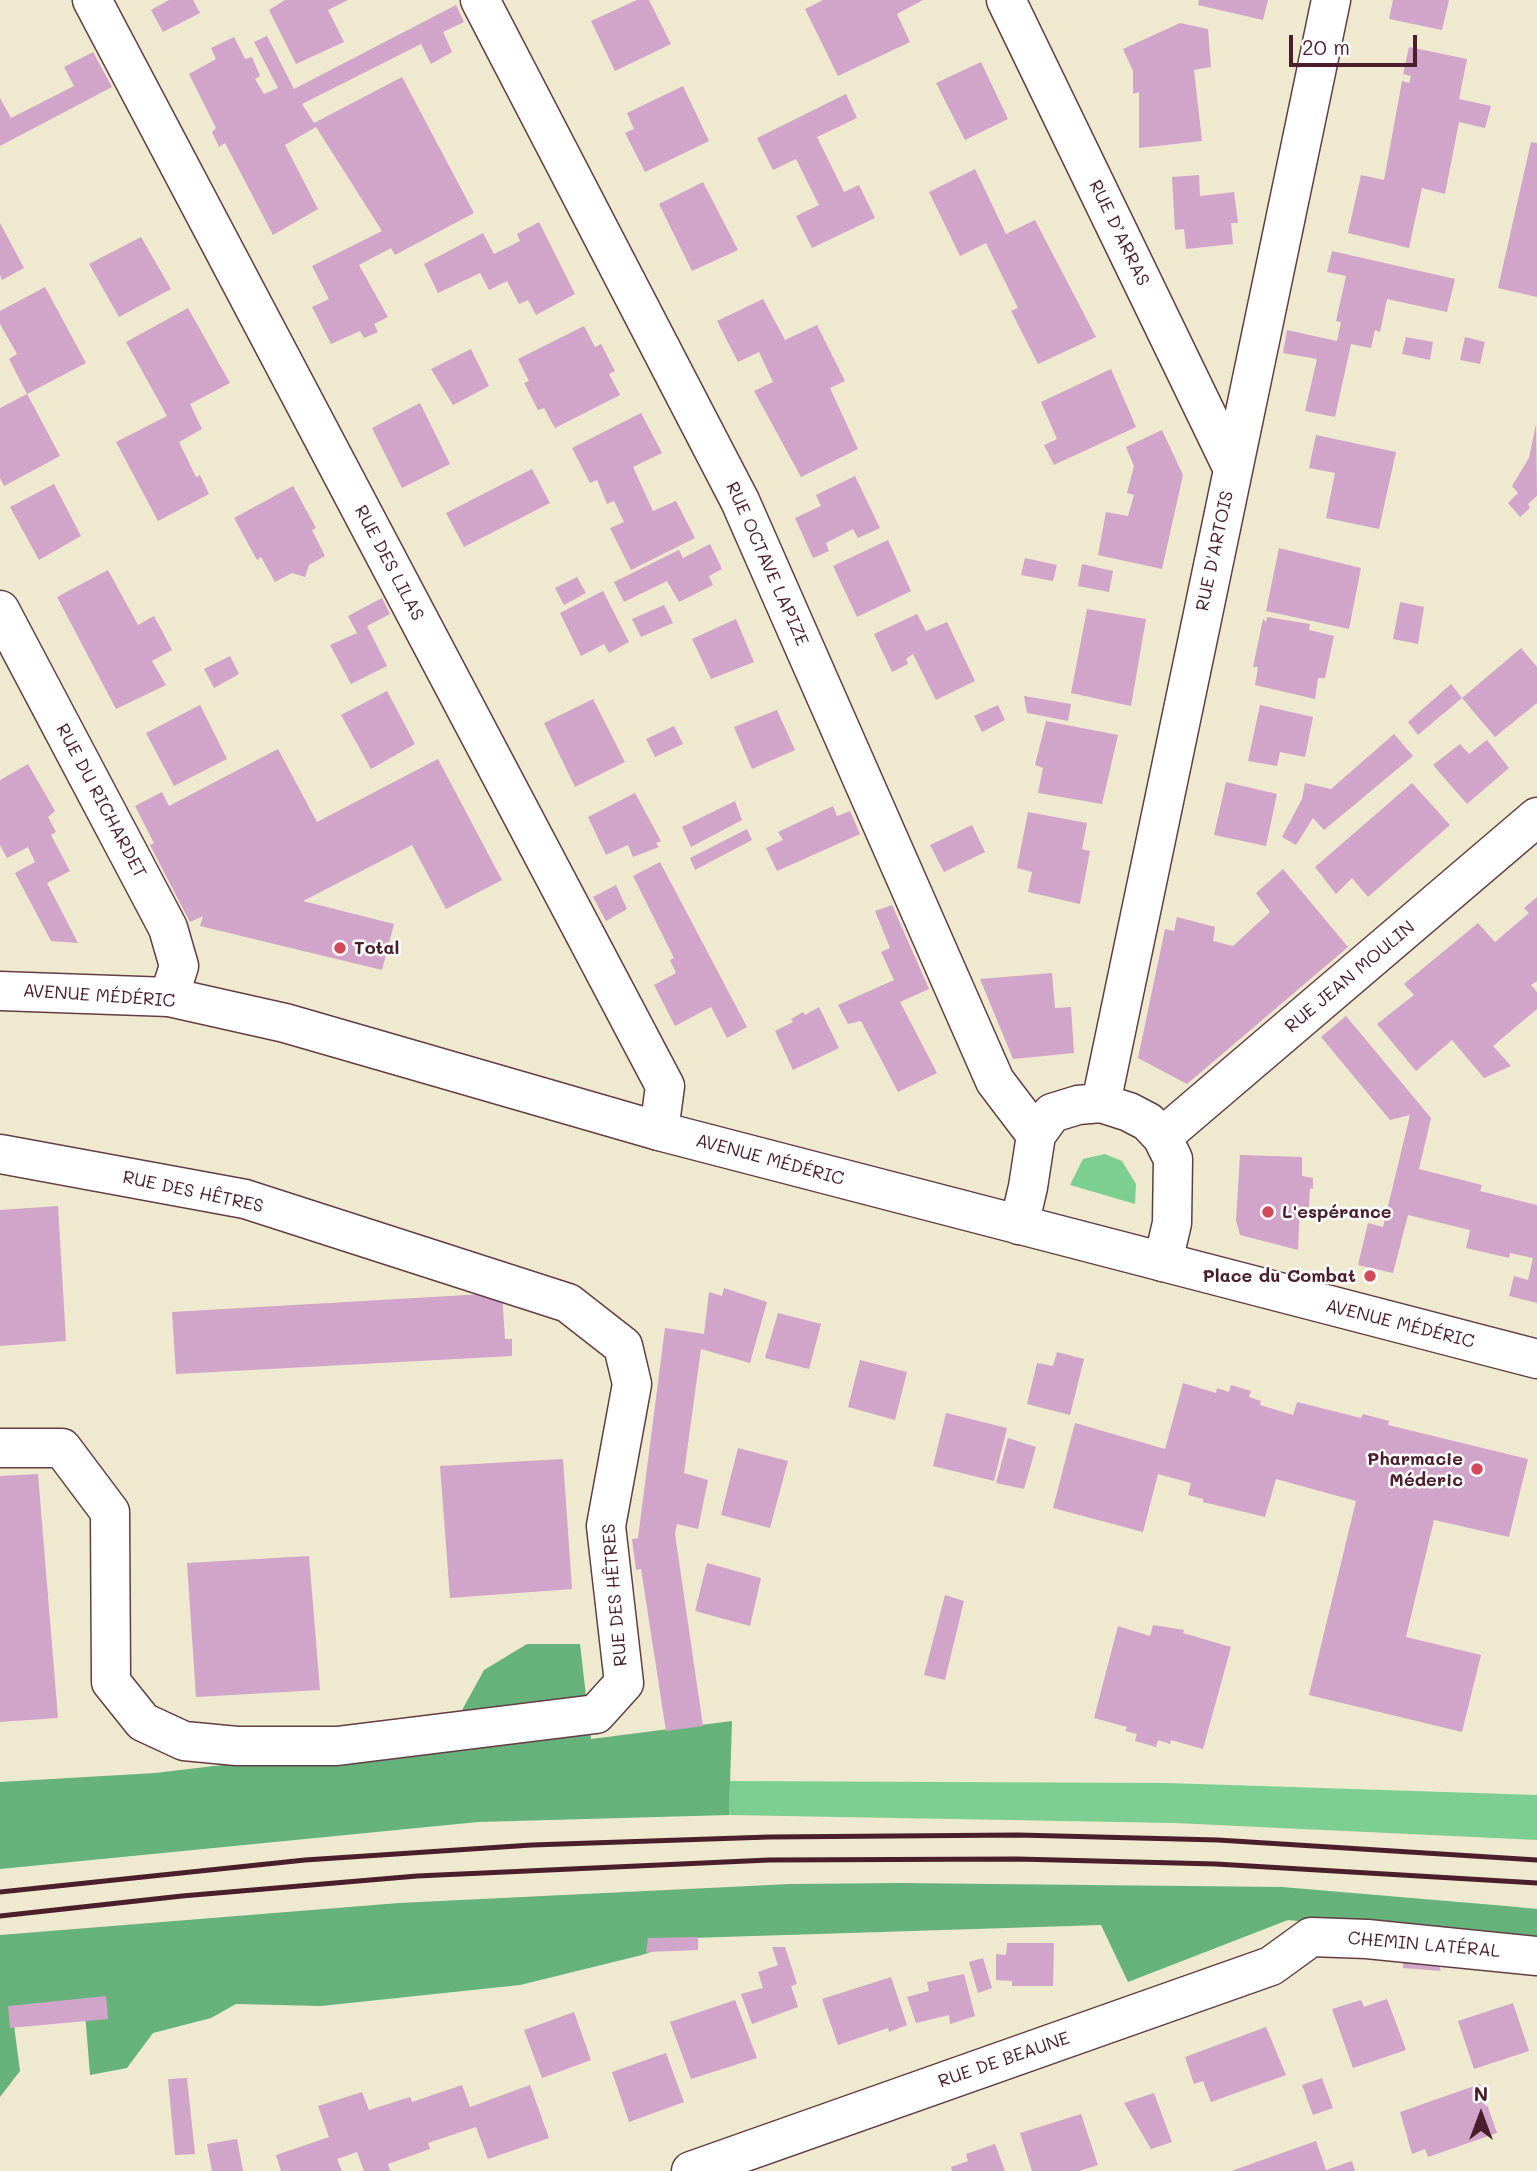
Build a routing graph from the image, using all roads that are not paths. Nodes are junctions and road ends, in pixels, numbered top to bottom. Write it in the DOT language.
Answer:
graph roads {
  1 [pos="92,0"];
  2 [pos="480,0"];
  3 [pos="1006,0"];
  4 [pos="1331,0"];
  5 [pos="1232,467"];
  6 [pos="0,611"];
  7 [pos="1537,817"];
  8 [pos="0,990"];
  9 [pos="169,998"];
  10 [pos="1101,1103"];
  11 [pos="659,1131"];
  12 [pos="1035,1135"];
  13 [pos="1162,1137"];
  14 [pos="0,1154"];
  15 [pos="1019,1225"];
  16 [pos="1163,1262"];
  17 [pos="1537,1359"];
  18 [pos="0,1448"];
  19 [pos="1311,1937"];
  20 [pos="1537,1956"];
  21 [pos="691,2171"];
  1 -- 11 [label="street, RUE DES LILAS"];
  2 -- 12 [label="street, RUE OCTAVE LAPIZE"];
  3 -- 5 [label="street, RUE D’ARRAS"];
  4 -- 5 [label="street, RUE D'ARTOIS"];
  5 -- 10 [label="street, RUE D'ARTOIS"];
  6 -- 9 [label="street, RUE DU RICHARDET"];
  7 -- 13 [label="street, RUE JEAN MOULIN"];
  8 -- 9 [label="street, AVENUE MÉDÉRIC"];
  9 -- 11 [label="street, AVENUE MÉDÉRIC"];
  10 -- 12 [label="street"];
  10 -- 13 [label="street"];
  11 -- 15 [label="street, AVENUE MÉDÉRIC"];
  12 -- 15 [label="street"];
  13 -- 16 [label="street"];
  14 -- 18 [label="street, RUE DES HÊTRES"];
  15 -- 16 [label="street, AVENUE MÉDÉRIC"];
  16 -- 17 [label="street, AVENUE MÉDÉRIC"];
  19 -- 20 [label="street, CHEMIN LATÉRAL"];
  19 -- 21 [label="street, RUE DE BEAUNE"];
}
